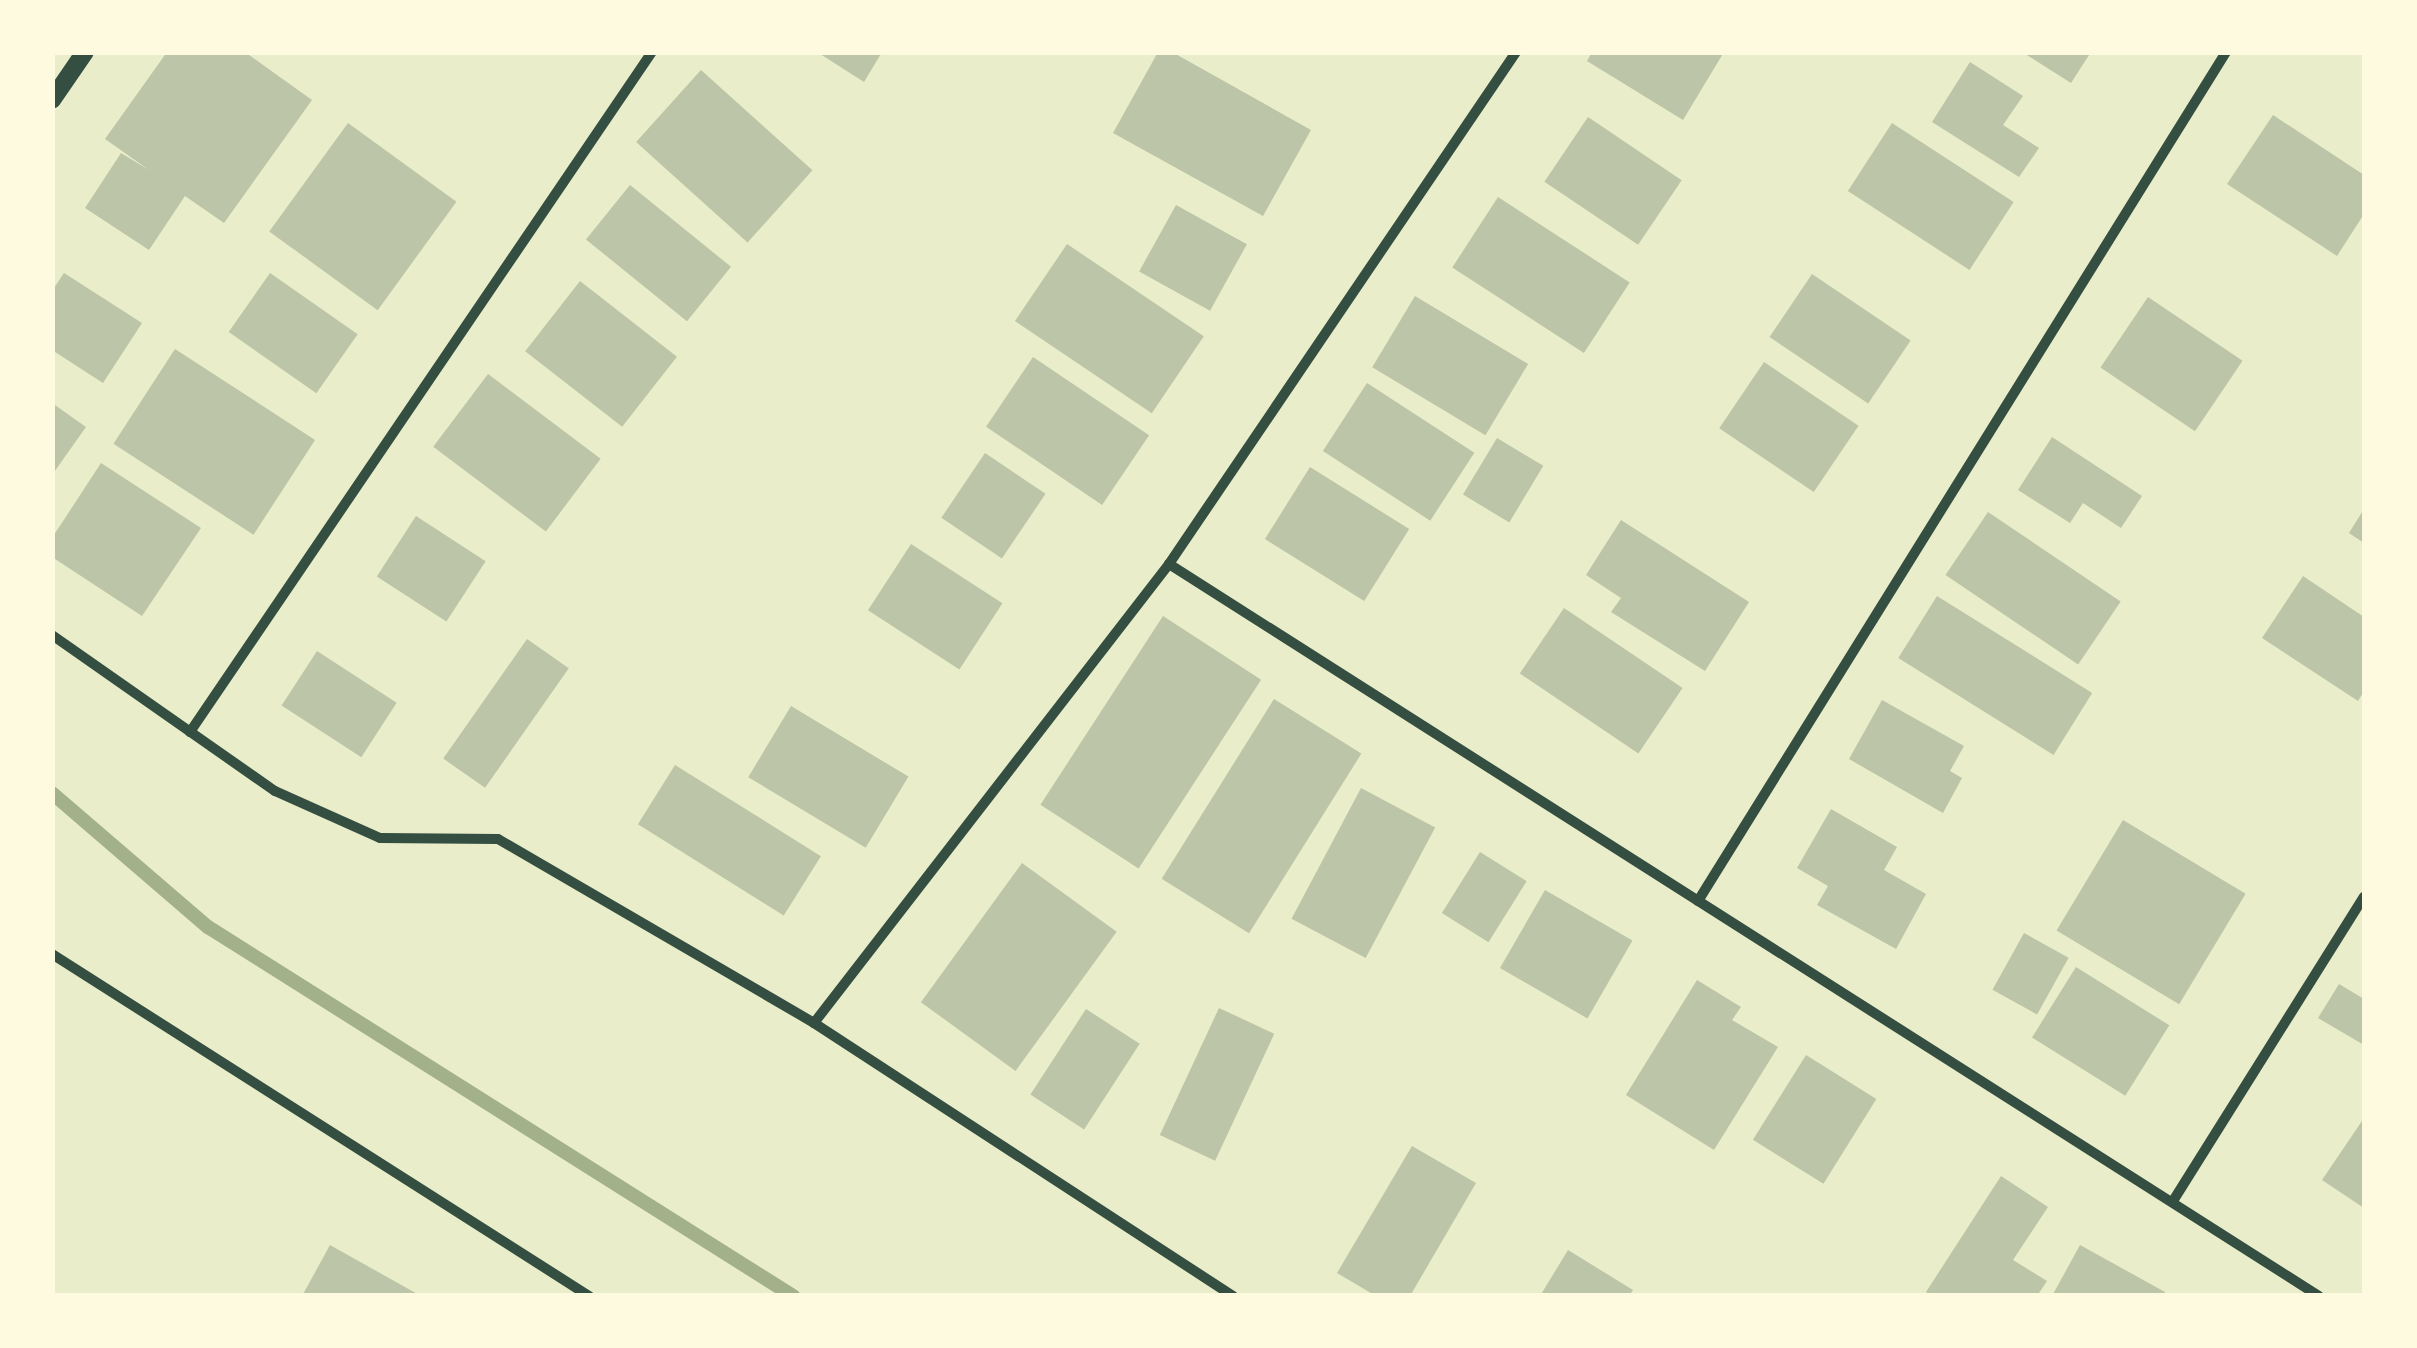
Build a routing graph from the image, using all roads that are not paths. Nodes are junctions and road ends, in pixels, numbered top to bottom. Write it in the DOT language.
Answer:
graph roads {
  1 [pos="85,52"];
  2 [pos="652,52"];
  3 [pos="1516,52"];
  4 [pos="2226,52"];
  5 [pos="52,100"];
  6 [pos="1169,564"];
  7 [pos="52,635"];
  8 [pos="190,732"];
  9 [pos="2364,897"];
  10 [pos="1698,901"];
  11 [pos="52,954"];
  12 [pos="814,1024"];
  13 [pos="2173,1201"];
  14 [pos="589,1296"];
  15 [pos="1233,1296"];
  16 [pos="2319,1296"];
  1 -- 5 [label="street"];
  2 -- 8 [label="street"];
  3 -- 6 [label="street"];
  4 -- 10 [label="street"];
  6 -- 10 [label="street"];
  6 -- 12 [label="street"];
  7 -- 8 [label="street"];
  8 -- 12 [label="street"];
  9 -- 13 [label="street"];
  10 -- 13 [label="street"];
  11 -- 14 [label="street"];
  12 -- 15 [label="street"];
  13 -- 16 [label="street"];
}
